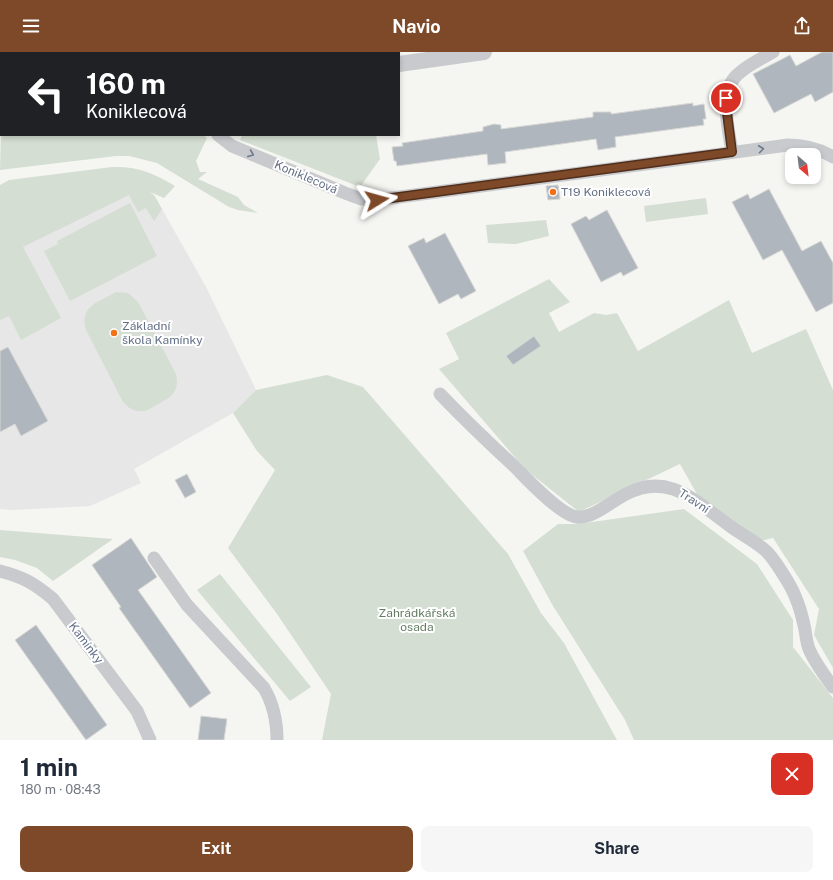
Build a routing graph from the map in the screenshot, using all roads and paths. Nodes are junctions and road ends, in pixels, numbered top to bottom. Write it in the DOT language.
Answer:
graph roads {
  1 [pos="484,52"];
  2 [pos="773,52"];
  3 [pos="400,64"];
  4 [pos="219,136"];
  5 [pos="732,152"];
  6 [pos="833,157"];
  7 [pos="440,394"];
  8 [pos="154,558"];
  9 [pos="0,571"];
  10 [pos="833,687"];
  11 [pos="150,740"];
  12 [pos="277,740"];
  1 -- 3 [label="street"];
  2 -- 5 [label="street"];
  4 -- 5 [label="street, Koniklecová, one-way"];
  5 -- 6 [label="street, Koniklecová, one-way"];
  7 -- 10 [label="street, Travní"];
  8 -- 12 [label="street"];
  9 -- 11 [label="street, Kamínky"];
}
